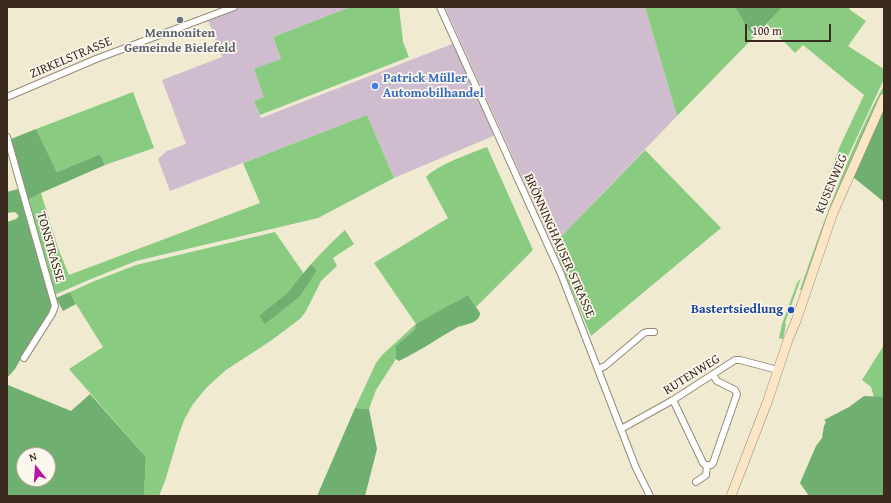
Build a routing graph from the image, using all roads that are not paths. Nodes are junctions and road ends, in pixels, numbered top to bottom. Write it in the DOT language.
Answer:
graph roads {
  1 [pos="234,7"];
  2 [pos="440,7"];
  3 [pos="7,97"];
  4 [pos="884,98"];
  5 [pos="7,136"];
  6 [pos="654,332"];
  7 [pos="24,358"];
  8 [pos="598,369"];
  9 [pos="778,370"];
  10 [pos="713,375"];
  11 [pos="673,400"];
  12 [pos="621,429"];
  13 [pos="708,466"];
  14 [pos="696,482"];
  15 [pos="650,496"];
  16 [pos="731,496"];
  1 -- 3 [label="street, ZIRKELSTRASSE"];
  2 -- 8 [label="street, BRÖNNINGHAUSER STRASSE"];
  4 -- 9 [label="street, KUSENWEG"];
  5 -- 7 [label="street, TONSTRASSE"];
  6 -- 8 [label="street"];
  8 -- 12 [label="street, BRÖNNINGHAUSER STRASSE"];
  9 -- 10 [label="street, RUTENWEG"];
  9 -- 16 [label="street, KUSENWEG"];
  10 -- 11 [label="street, RUTENWEG"];
  10 -- 13 [label="street"];
  11 -- 12 [label="street, RUTENWEG"];
  11 -- 13 [label="street"];
  12 -- 15 [label="street, BRÖNNINGHAUSER STRASSE"];
  13 -- 14 [label="street"];
}
